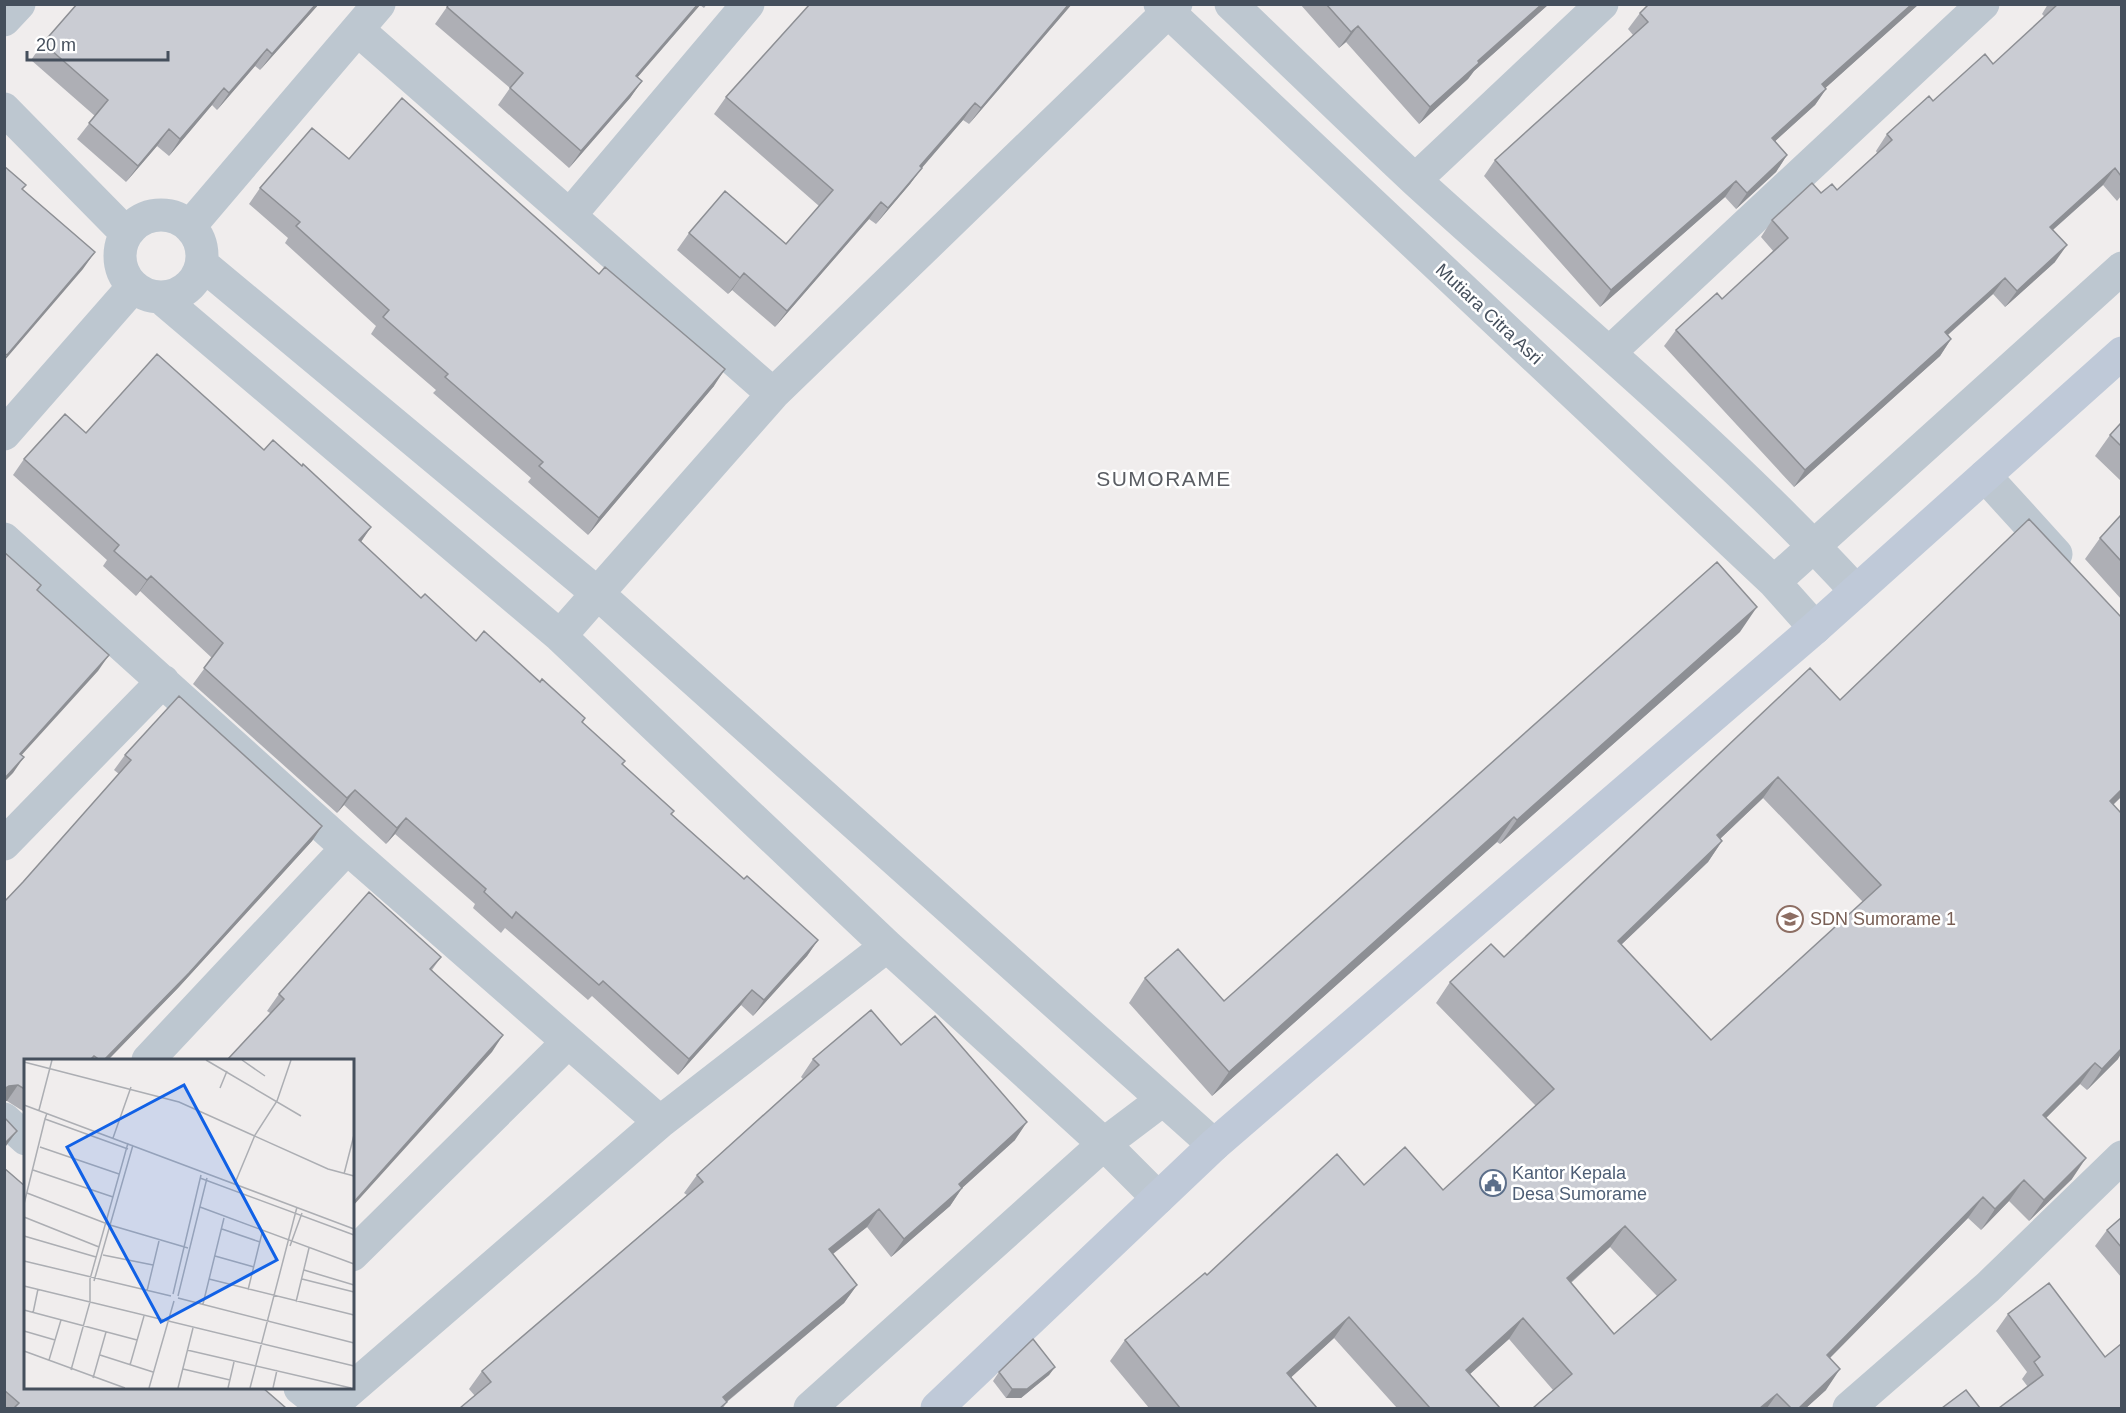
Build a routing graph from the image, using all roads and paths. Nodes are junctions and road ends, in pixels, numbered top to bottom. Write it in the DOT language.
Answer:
graph roads {
  1 [pos="19,4"];
  2 [pos="379,4"];
  3 [pos="748,4"];
  4 [pos="1231,4"];
  5 [pos="1602,4"];
  6 [pos="1983,4"];
  7 [pos="1168,7"];
  8 [pos="4,20"];
  9 [pos="358,30"];
  10 [pos="4,109"];
  11 [pos="1415,180"];
  12 [pos="570,215"];
  13 [pos="190,226"];
  14 [pos="126,233"];
  15 [pos="202,264"];
  16 [pos="2121,268"];
  17 [pos="146,292"];
  18 [pos="1610,352"];
  19 [pos="2121,353"];
  20 [pos="773,394"];
  21 [pos="4,434"];
  22 [pos="1984,476"];
  23 [pos="4,539"];
  24 [pos="1815,546"];
  25 [pos="2073,573"];
  26 [pos="1774,582"];
  27 [pos="1856,591"];
  28 [pos="597,592"];
  29 [pos="1815,628"];
  30 [pos="560,636"];
  31 [pos="163,681"];
  32 [pos="4,844"];
  33 [pos="347,848"];
  34 [pos="887,946"];
  35 [pos="567,1043"];
  36 [pos="149,1059"];
  37 [pos="1161,1101"];
  38 [pos="4,1119"];
  39 [pos="660,1122"];
  40 [pos="24,1137"];
  41 [pos="1104,1144"];
  42 [pos="1214,1145"];
  43 [pos="2121,1157"];
  44 [pos="1158,1198"];
  45 [pos="354,1253"];
  46 [pos="354,1385"];
  47 [pos="301,1389"];
  48 [pos="349,1389"];
  49 [pos="944,1406"];
  50 [pos="327,1408"];
  51 [pos="810,1408"];
  52 [pos="1849,1408"];
  1 -- 8 [label="street"];
  2 -- 9 [label="street"];
  3 -- 12 [label="street"];
  4 -- 11 [label="street"];
  5 -- 11 [label="street"];
  6 -- 18 [label="street"];
  7 -- 20 [label="street"];
  7 -- 26 [label="street, Mutiara Citra Asri"];
  9 -- 12 [label="street"];
  9 -- 13 [label="street"];
  10 -- 14 [label="street"];
  11 -- 18 [label="street"];
  12 -- 20 [label="street"];
  13 -- 14 [label="street"];
  13 -- 15 [label="street"];
  14 -- 17 [label="street"];
  15 -- 17 [label="street"];
  15 -- 28 [label="street"];
  16 -- 24 [label="street"];
  17 -- 21 [label="street"];
  17 -- 30 [label="street"];
  18 -- 24 [label="street"];
  19 -- 22 [label="street"];
  20 -- 28 [label="street"];
  22 -- 25 [label="street"];
  22 -- 27 [label="street"];
  23 -- 31 [label="street"];
  24 -- 26 [label="street"];
  24 -- 27 [label="street"];
  26 -- 29 [label="street, Mutiara Citra Asri"];
  27 -- 29 [label="street"];
  28 -- 30 [label="street"];
  28 -- 37 [label="street"];
  29 -- 42 [label="street"];
  30 -- 34 [label="street"];
  31 -- 32 [label="street"];
  31 -- 33 [label="street"];
  33 -- 35 [label="street"];
  33 -- 36 [label="street"];
  34 -- 39 [label="street"];
  34 -- 41 [label="street"];
  35 -- 39 [label="street"];
  35 -- 45 [label="street"];
  37 -- 41 [label="street"];
  37 -- 42 [label="street"];
  38 -- 40 [label="street"];
  39 -- 46 [label="street"];
  41 -- 44 [label="street"];
  41 -- 51 [label="street"];
  42 -- 44 [label="street"];
  43 -- 52 [label="street"];
  44 -- 49 [label="street"];
  47 -- 50 [label="street"];
  48 -- 50 [label="street"];
}
